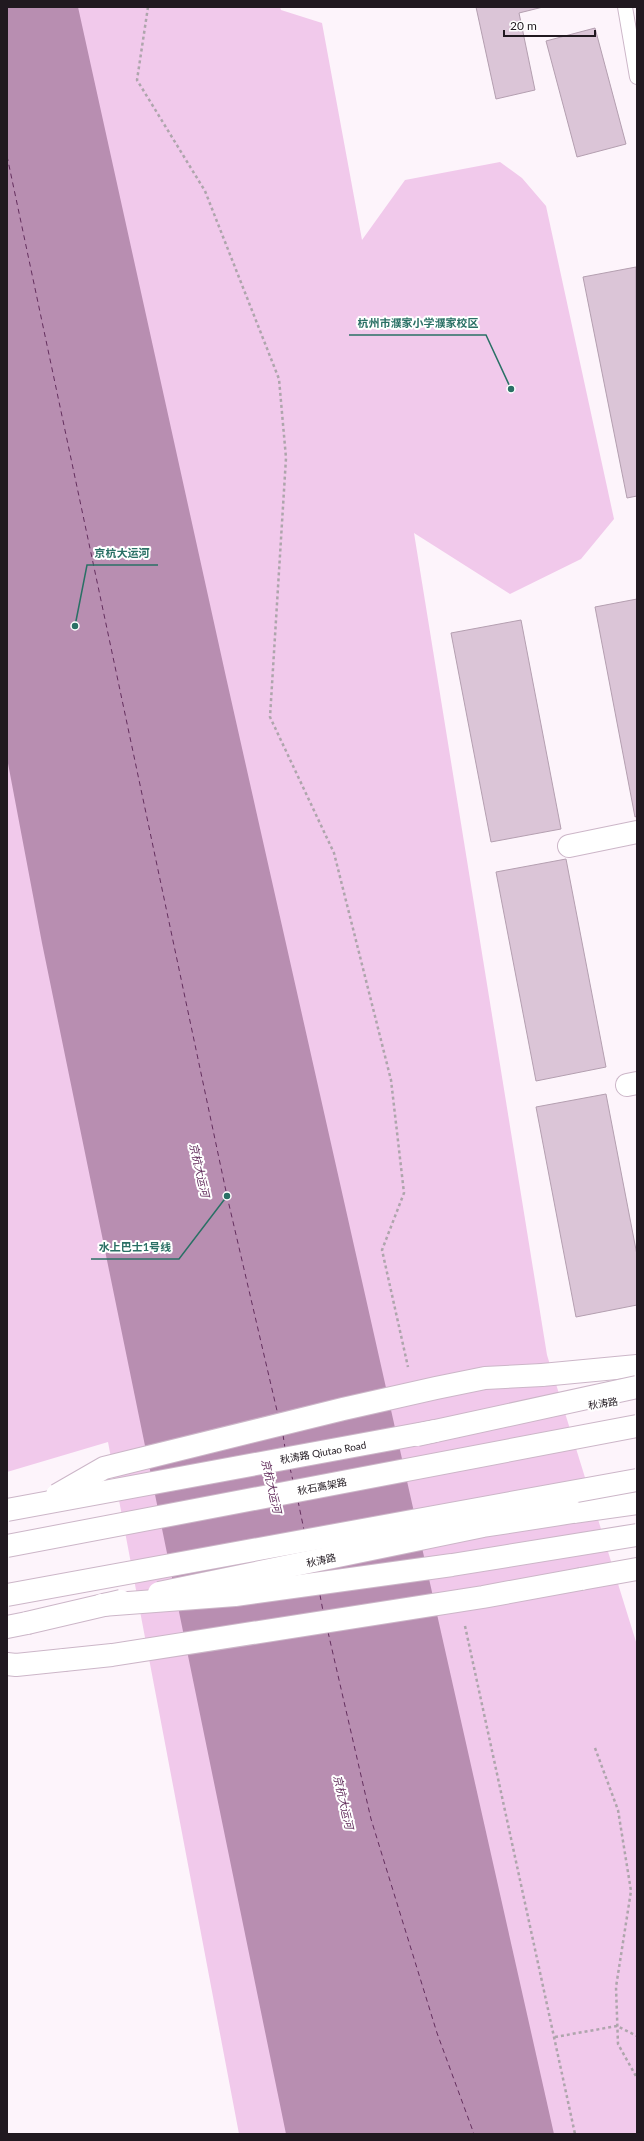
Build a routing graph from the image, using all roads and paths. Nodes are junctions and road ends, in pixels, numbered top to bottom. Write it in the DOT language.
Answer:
graph roads {
  1 [pos="148,7"];
  2 [pos="625,7"];
  3 [pos="637,77"];
  4 [pos="637,832"];
  5 [pos="569,846"];
  6 [pos="637,1366"];
  7 [pos="410,1374"];
  8 [pos="637,1387"];
  9 [pos="637,1398"];
  10 [pos="569,1408"];
  11 [pos="637,1426"];
  12 [pos="417,1435"];
  13 [pos="637,1480"];
  14 [pos="44,1503"];
  15 [pos="637,1503"];
  16 [pos="7,1510"];
  17 [pos="637,1535"];
  18 [pos="7,1546"];
  19 [pos="637,1569"];
  20 [pos="7,1595"];
  21 [pos="102,1605"];
  22 [pos="464,1624"];
  23 [pos="17,1625"];
  24 [pos="10,1665"];
  25 [pos="595,1748"];
  26 [pos="617,2026"];
  27 [pos="637,2036"];
  28 [pos="555,2037"];
  29 [pos="637,2078"];
  30 [pos="575,2134"];
  1 -- 7 [label="path"];
  2 -- 3 [label="lane"];
  4 -- 5 [label="main road"];
  6 -- 14 [label="main road, bridge"];
  8 -- 12 [label="main road, bridge"];
  9 -- 10 [label="main road, 秋涛路"];
  10 -- 12 [label="main road, 秋涛路 Qiutao Road, bridge"];
  11 -- 18 [label="main road, 秋石高架路, bridge"];
  12 -- 14 [label="main road, 秋涛路 Qiutao Road, bridge"];
  13 -- 20 [label="main road, bridge"];
  14 -- 16 [label="main road, 秋涛路 Qiutao Road, bridge"];
  15 -- 21 [label="main road, 秋涛路, bridge"];
  17 -- 21 [label="main road, bridge"];
  19 -- 24 [label="main road, bridge"];
  21 -- 23 [label="main road, 秋涛路, bridge"];
  22 -- 28 [label="path"];
  25 -- 26 [label="path"];
  26 -- 27 [label="path"];
  26 -- 28 [label="path"];
  26 -- 29 [label="path"];
  28 -- 30 [label="path"];
}
